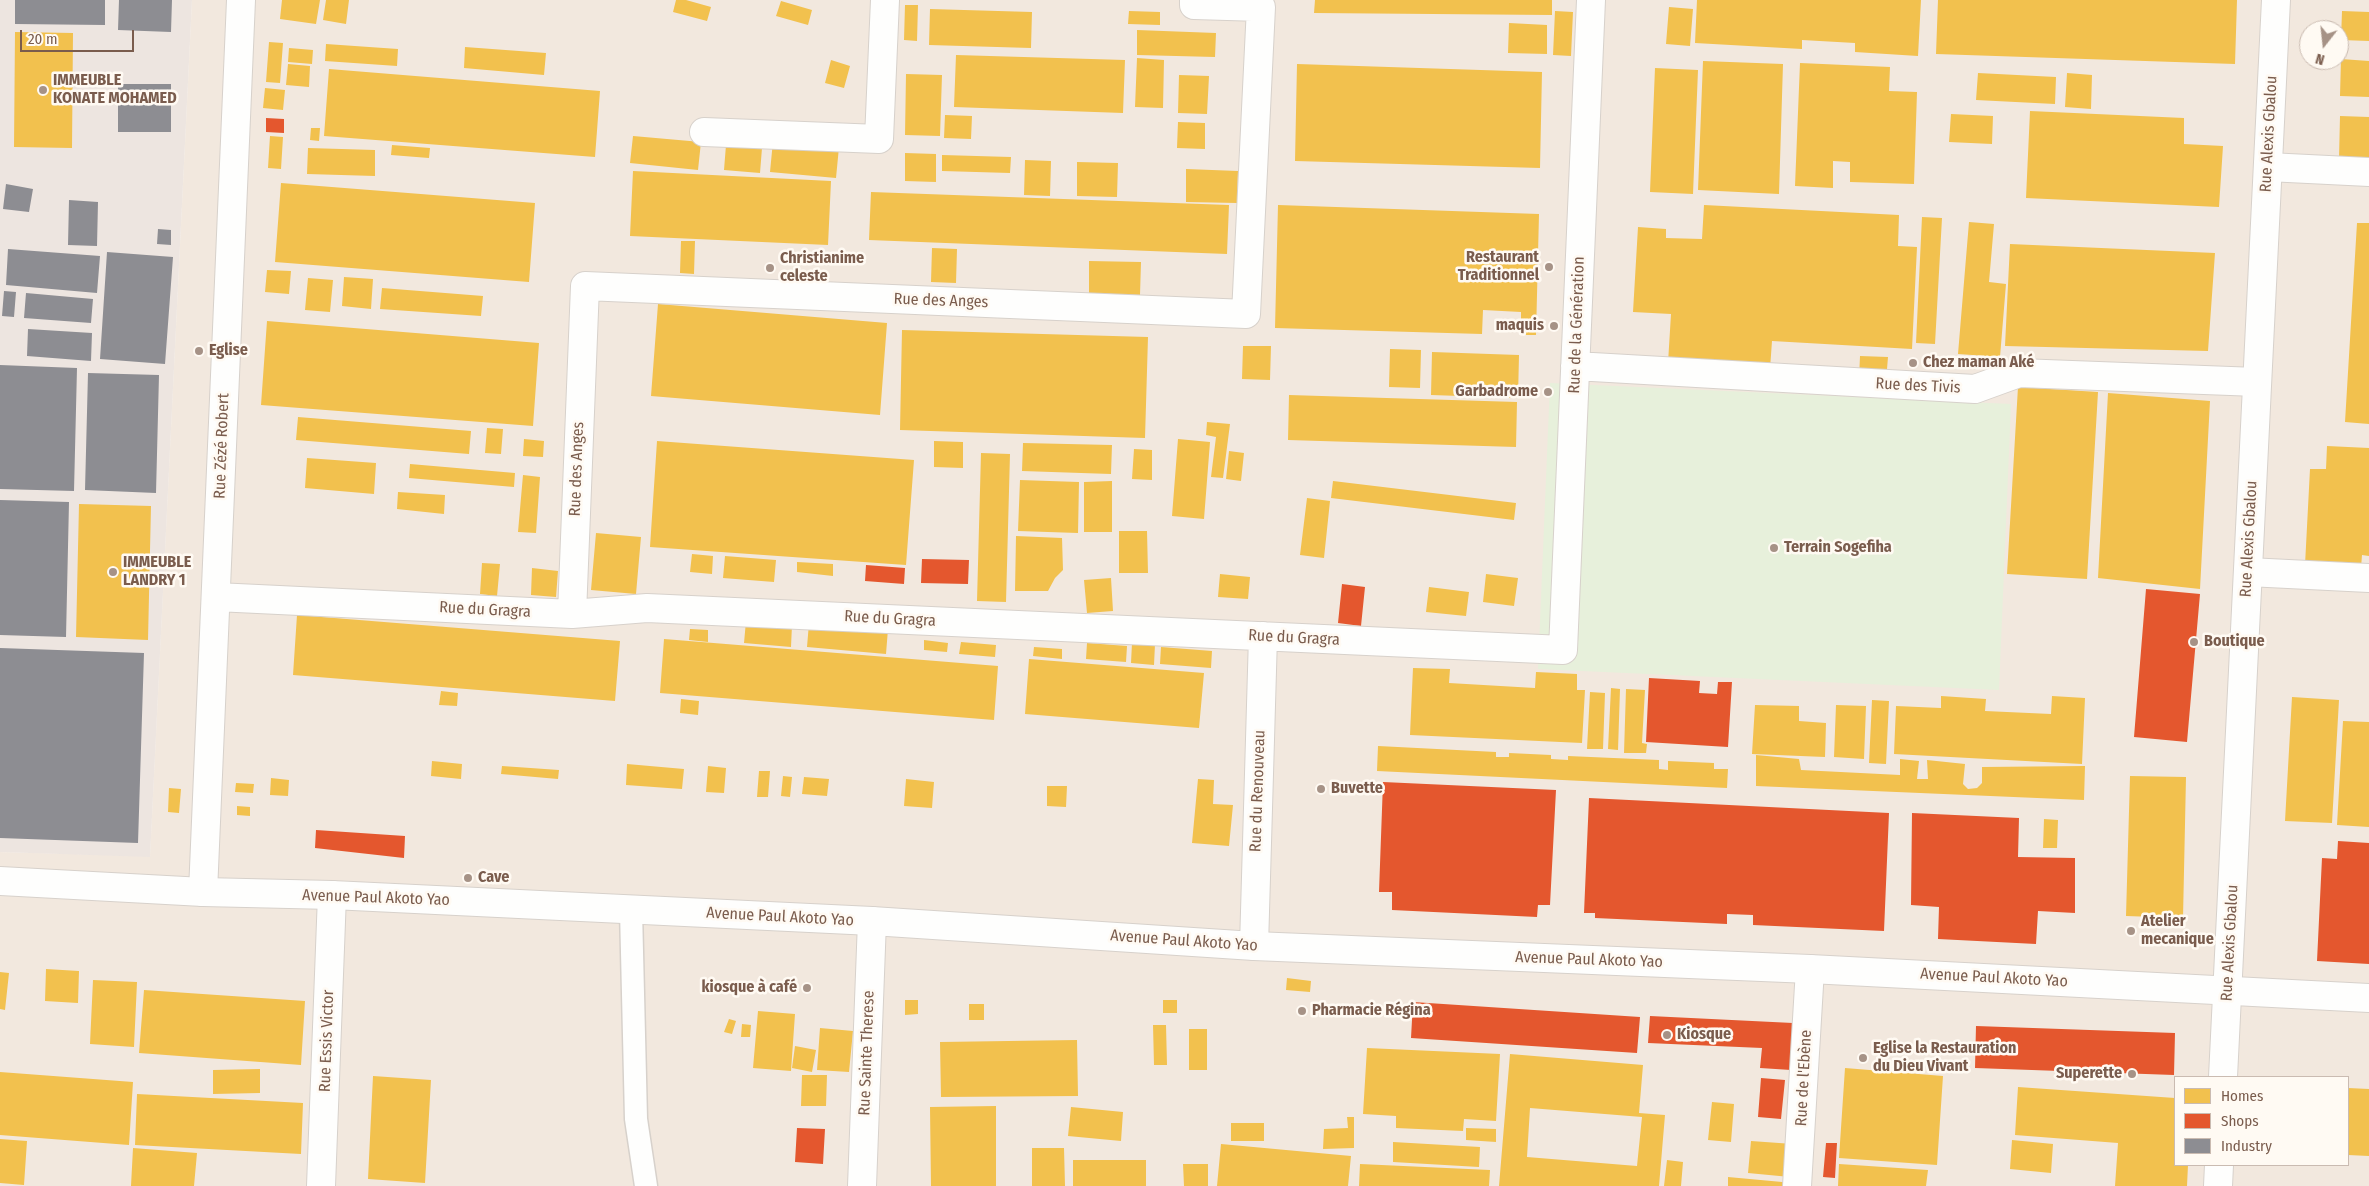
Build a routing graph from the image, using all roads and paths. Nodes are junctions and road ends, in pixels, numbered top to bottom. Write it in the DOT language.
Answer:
graph roads {
  1 [pos="241,0"];
  2 [pos="885,0"];
  3 [pos="1194,0"];
  4 [pos="1591,0"];
  5 [pos="2276,0"];
  6 [pos="704,132"];
  7 [pos="2268,167"];
  8 [pos="2369,172"];
  9 [pos="1575,366"];
  10 [pos="2257,382"];
  11 [pos="2248,572"];
  12 [pos="2369,578"];
  13 [pos="216,597"];
  14 [pos="572,614"];
  15 [pos="1263,636"];
  16 [pos="1563,650"];
  17 [pos="0,881"];
  18 [pos="203,892"];
  19 [pos="332,895"];
  20 [pos="631,910"];
  21 [pos="872,921"];
  22 [pos="1254,946"];
  23 [pos="1810,969"];
  24 [pos="2227,989"];
  25 [pos="2369,998"];
  26 [pos="2223,1076"];
  27 [pos="2219,1166"];
  28 [pos="321,1186"];
  29 [pos="646,1186"];
  30 [pos="862,1186"];
  31 [pos="1798,1186"];
  32 [pos="2218,1186"];
  1 -- 13 [label="street, Rue Zézé Robert"];
  2 -- 6 [label="street"];
  3 -- 14 [label="street, Rue des Anges"];
  4 -- 9 [label="street, Rue de la Génération"];
  5 -- 7 [label="street, Rue Alexis Gbalou"];
  7 -- 8 [label="street"];
  7 -- 10 [label="street, Rue Alexis Gbalou"];
  9 -- 10 [label="street, Rue des Tivis"];
  9 -- 16 [label="street, Rue de la Génération"];
  10 -- 11 [label="street, Rue Alexis Gbalou"];
  11 -- 12 [label="street"];
  11 -- 24 [label="street, Rue Alexis Gbalou"];
  13 -- 14 [label="street, Rue du Gragra"];
  13 -- 18 [label="street, Rue Zézé Robert"];
  14 -- 15 [label="street, Rue du Gragra"];
  15 -- 16 [label="street, Rue du Gragra"];
  15 -- 22 [label="street, Rue du Renouveau"];
  17 -- 18 [label="street, Avenue Paul Akoto Yao"];
  18 -- 19 [label="street, Avenue Paul Akoto Yao"];
  19 -- 20 [label="street, Avenue Paul Akoto Yao"];
  19 -- 28 [label="street, Rue Essis Victor"];
  20 -- 21 [label="street, Avenue Paul Akoto Yao"];
  20 -- 29 [label="lane"];
  21 -- 22 [label="street, Avenue Paul Akoto Yao"];
  21 -- 30 [label="street, Rue Sainte Therese"];
  22 -- 23 [label="street, Avenue Paul Akoto Yao"];
  23 -- 24 [label="street, Avenue Paul Akoto Yao"];
  23 -- 31 [label="street, Rue de l'Ebène"];
  24 -- 25 [label="street, Avenue Paul Akoto Yao"];
  24 -- 26 [label="street, Rue Alexis Gbalou"];
  27 -- 32 [label="street"];
}
